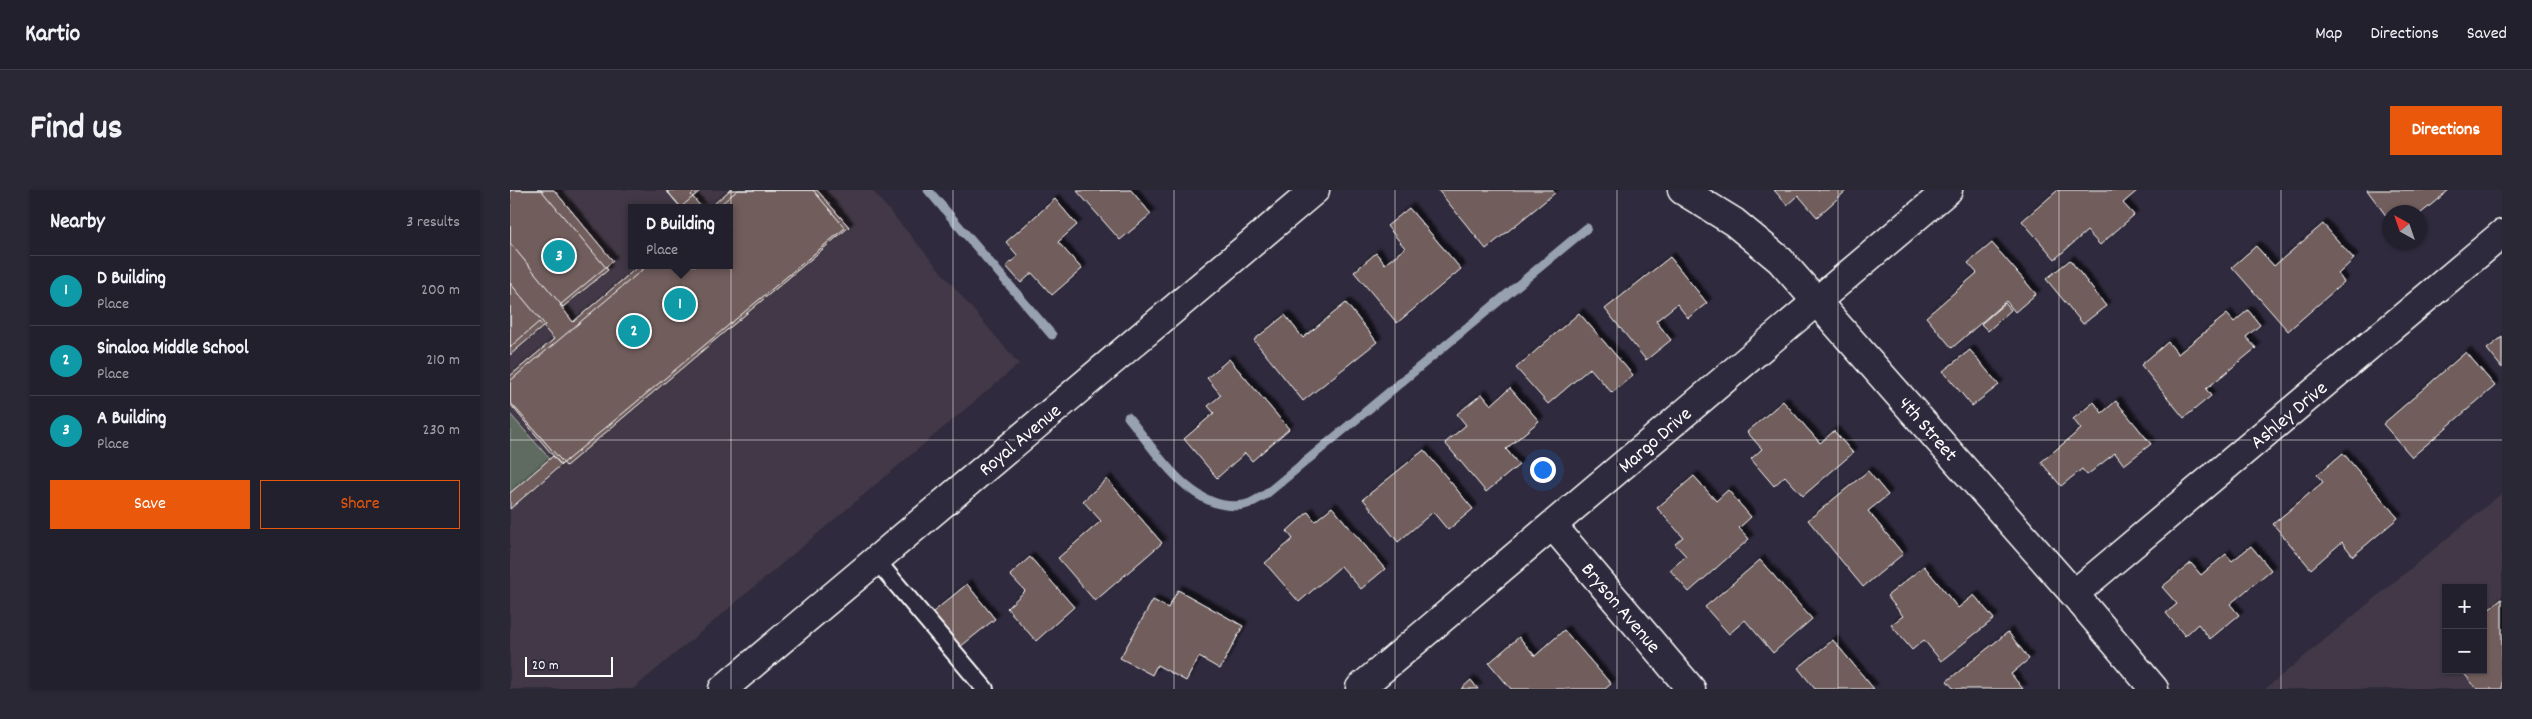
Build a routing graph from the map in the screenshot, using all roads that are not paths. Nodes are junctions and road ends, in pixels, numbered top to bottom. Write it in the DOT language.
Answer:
graph roads {
  1 [pos="1315,190"];
  2 [pos="1682,190"];
  3 [pos="1948,190"];
  4 [pos="2502,234"];
  5 [pos="1816,300"];
  6 [pos="1553,526"];
  7 [pos="876,560"];
  8 [pos="2074,594"];
  9 [pos="1360,688"];
  10 [pos="723,689"];
  11 [pos="985,689"];
  12 [pos="1691,689"];
  13 [pos="2154,689"];
  1 -- 7 [label="street, Royal Avenue"];
  2 -- 5 [label="street, 4th Street"];
  3 -- 5 [label="street, Margo Drive"];
  4 -- 8 [label="street, Ashley Drive"];
  5 -- 6 [label="street, Margo Drive"];
  5 -- 8 [label="street, 4th Street"];
  6 -- 9 [label="street, Margo Drive"];
  6 -- 12 [label="street, Bryson Avenue"];
  7 -- 10 [label="street, Royal Avenue"];
  7 -- 11 [label="lane"];
  8 -- 13 [label="street, 4th Street"];
}
